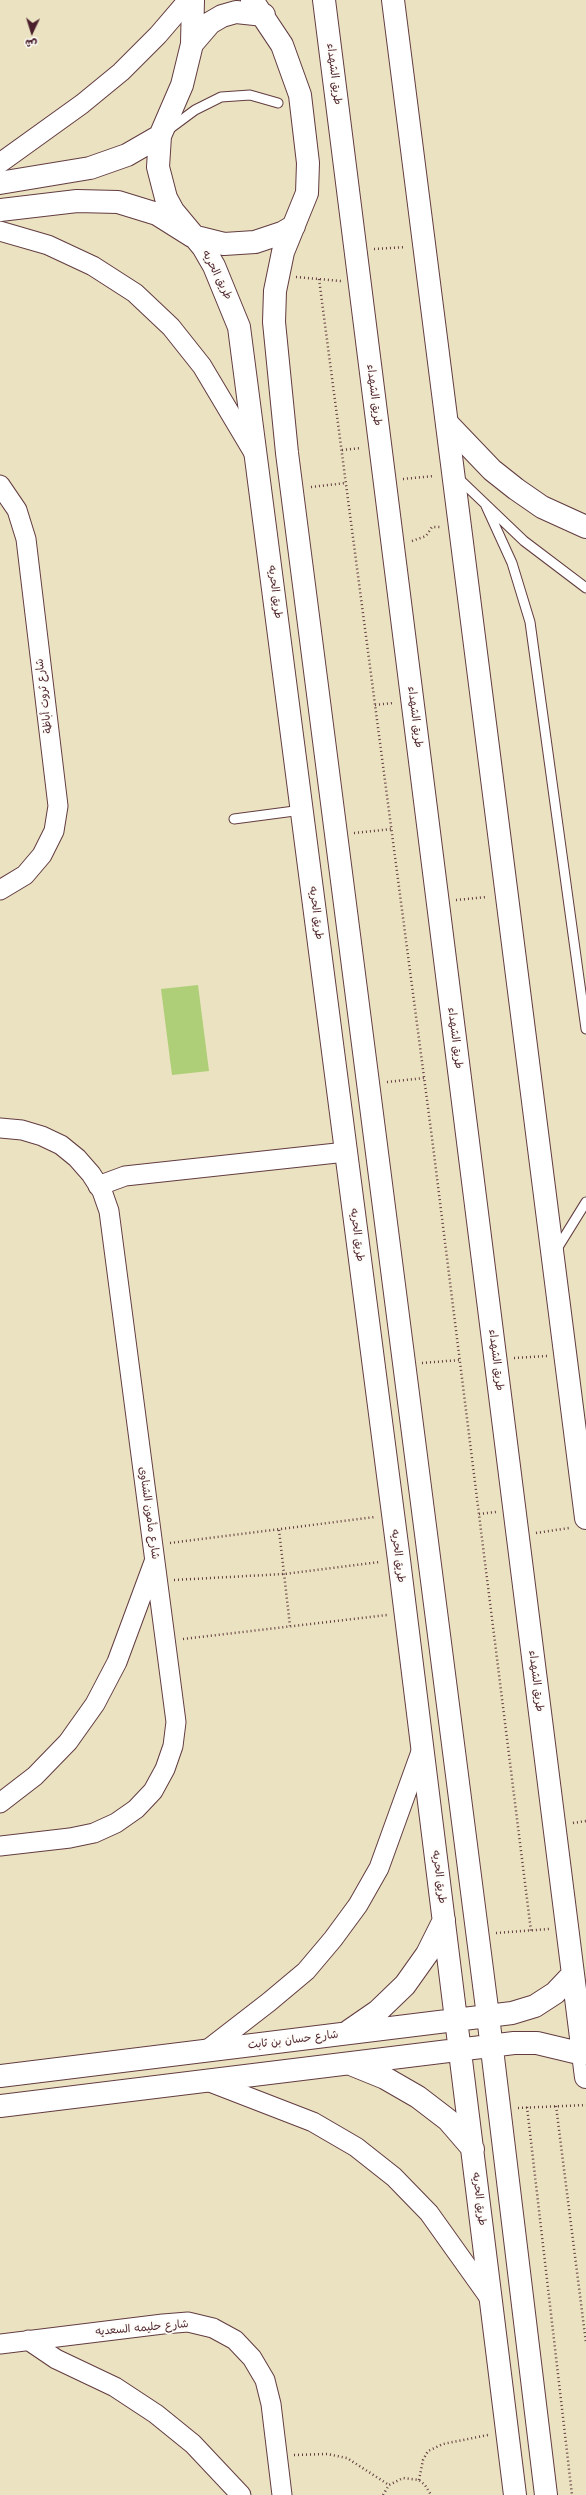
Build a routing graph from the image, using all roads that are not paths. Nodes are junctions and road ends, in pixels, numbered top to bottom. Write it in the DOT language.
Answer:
graph roads {
  1 [pos="188,0"];
  2 [pos="193,0"];
  3 [pos="324,0"];
  4 [pos="393,0"];
  5 [pos="258,8"];
  6 [pos="192,44"];
  7 [pos="278,103"];
  8 [pos="160,136"];
  9 [pos="0,163"];
  10 [pos="0,183"];
  11 [pos="0,210"];
  12 [pos="294,226"];
  13 [pos="0,231"];
  14 [pos="192,236"];
  15 [pos="274,322"];
  16 [pos="239,327"];
  17 [pos="447,423"];
  18 [pos="287,453"];
  19 [pos="258,461"];
  20 [pos="453,474"];
  21 [pos="0,485"];
  22 [pos="486,506"];
  23 [pos="586,527"];
  24 [pos="586,588"];
  25 [pos="302,810"];
  26 [pos="234,820"];
  27 [pos="0,890"];
  28 [pos="586,1029"];
  29 [pos="0,1128"];
  30 [pos="346,1152"];
  31 [pos="98,1186"];
  32 [pos="586,1202"];
  33 [pos="553,1256"];
  34 [pos="582,1462"];
  35 [pos="578,1523"];
  36 [pos="155,1552"];
  37 [pos="422,1749"];
  38 [pos="0,1803"];
  39 [pos="0,1846"];
  40 [pos="444,1920"];
  41 [pos="573,1974"];
  42 [pos="488,2016"];
  43 [pos="457,2020"];
  44 [pos="347,2033"];
  45 [pos="492,2046"];
  46 [pos="207,2050"];
  47 [pos="460,2050"];
  48 [pos="583,2054"];
  49 [pos="350,2064"];
  50 [pos="0,2076"];
  51 [pos="586,2077"];
  52 [pos="207,2081"];
  53 [pos="0,2106"];
  54 [pos="473,2149"];
  55 [pos="491,2300"];
  56 [pos="28,2340"];
  57 [pos="0,2344"];
  58 [pos="241,2495"];
  59 [pos="282,2495"];
  60 [pos="515,2495"];
  61 [pos="546,2495"];
  1 -- 9 [label="street"];
  2 -- 6 [label="main road, طريق الحريه"];
  3 -- 41 [label="main road, طريق الشهداء"];
  4 -- 17 [label="main road"];
  5 -- 6 [label="main road"];
  5 -- 12 [label="main road"];
  6 -- 8 [label="main road, طريق الحريه"];
  7 -- 8 [label="lane"];
  8 -- 10 [label="main road"];
  8 -- 14 [label="main road, طريق الحريه"];
  11 -- 14 [label="main road"];
  12 -- 14 [label="main road"];
  12 -- 15 [label="main road"];
  13 -- 19 [label="street"];
  14 -- 16 [label="main road, طريق الحريه"];
  15 -- 16 [label="main road"];
  15 -- 18 [label="main road"];
  16 -- 19 [label="main road, طريق الحريه"];
  17 -- 20 [label="main road"];
  17 -- 23 [label="main road"];
  18 -- 19 [label="main road"];
  18 -- 42 [label="main road"];
  19 -- 25 [label="main road, طريق الحريه"];
  20 -- 22 [label="lane"];
  20 -- 33 [label="main road"];
  21 -- 27 [label="street, شارع ثروت أباظة"];
  22 -- 24 [label="lane"];
  22 -- 28 [label="lane"];
  25 -- 26 [label="lane"];
  25 -- 30 [label="main road, طريق الحريه"];
  29 -- 31 [label="street, شارع مأمون الشناوى"];
  30 -- 31 [label="street"];
  30 -- 37 [label="main road, طريق الحريه"];
  31 -- 36 [label="street, شارع مأمون الشناوى"];
  32 -- 33 [label="lane"];
  33 -- 34 [label="main road"];
  34 -- 35 [label="main road"];
  36 -- 38 [label="street"];
  36 -- 39 [label="street, شارع مأمون الشناوى"];
  37 -- 40 [label="main road, طريق الحريه"];
  37 -- 46 [label="street"];
  40 -- 43 [label="main road, طريق الحريه"];
  40 -- 44 [label="main road"];
  41 -- 42 [label="main road, شارع حسان بن ثابت"];
  41 -- 48 [label="main road, طريق الشهداء"];
  42 -- 43 [label="main road, شارع حسان بن ثابت"];
  42 -- 45 [label="main road"];
  43 -- 44 [label="main road, شارع حسان بن ثابت"];
  43 -- 47 [label="main road, طريق الحريه"];
  44 -- 46 [label="main road, شارع حسان بن ثابت"];
  45 -- 47 [label="main road"];
  45 -- 48 [label="main road"];
  45 -- 61 [label="main road"];
  46 -- 50 [label="main road, شارع حسان بن ثابت"];
  47 -- 49 [label="main road"];
  47 -- 54 [label="main road, طريق الحريه"];
  48 -- 51 [label="main road, طريق الشهداء"];
  49 -- 52 [label="main road"];
  49 -- 54 [label="main road"];
  52 -- 53 [label="main road"];
  52 -- 55 [label="street"];
  54 -- 55 [label="main road, طريق الحريه"];
  55 -- 60 [label="main road, طريق الحريه"];
  56 -- 57 [label="street, شارع حليمه السعديه"];
  56 -- 58 [label="street"];
  56 -- 59 [label="street, شارع حليمه السعديه"];
}
